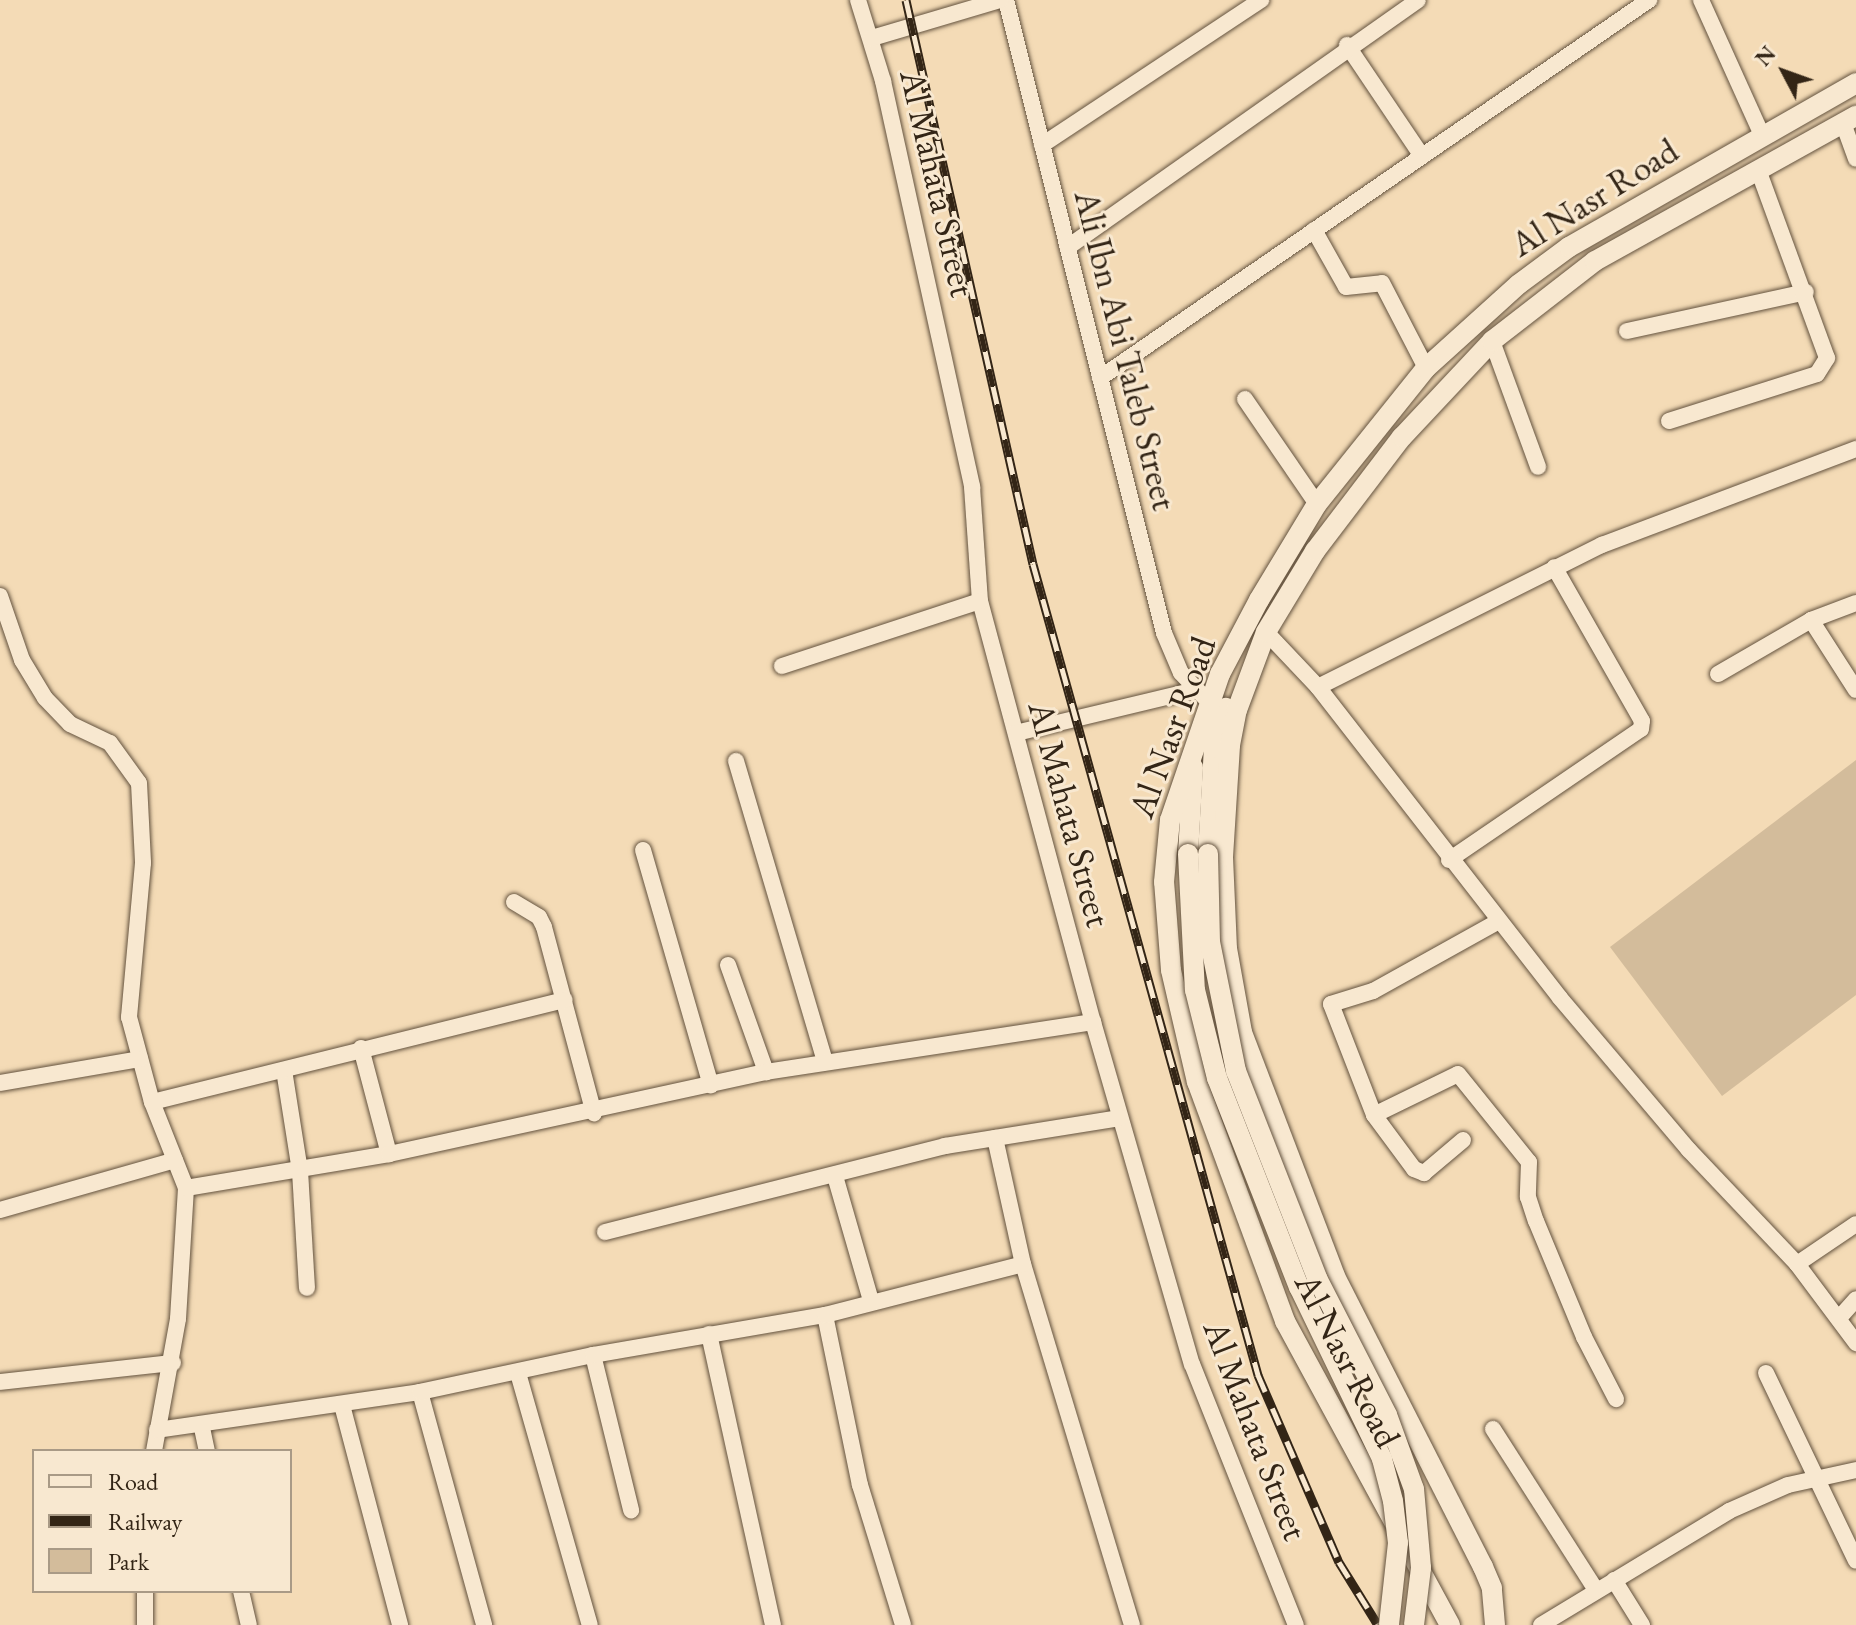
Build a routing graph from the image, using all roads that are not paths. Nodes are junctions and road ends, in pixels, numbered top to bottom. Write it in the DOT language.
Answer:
graph roads {
  1 [pos="858,0"];
  2 [pos="1003,0"];
  3 [pos="1261,0"];
  4 [pos="1418,0"];
  5 [pos="1649,0"];
  6 [pos="1701,0"];
  7 [pos="872,38"];
  8 [pos="1347,45"];
  9 [pos="1856,83"];
  10 [pos="1850,120"];
  11 [pos="1762,135"];
  12 [pos="1042,145"];
  13 [pos="1422,156"];
  14 [pos="1856,159"];
  15 [pos="1758,169"];
  16 [pos="1314,230"];
  17 [pos="1068,247"];
  18 [pos="1806,292"];
  19 [pos="1627,331"];
  20 [pos="1492,341"];
  21 [pos="1426,368"];
  22 [pos="1100,378"];
  23 [pos="1245,399"];
  24 [pos="1669,421"];
  25 [pos="1856,449"];
  26 [pos="1538,467"];
  27 [pos="1317,504"];
  28 [pos="1554,567"];
  29 [pos="0,596"];
  30 [pos="980,601"];
  31 [pos="1856,603"];
  32 [pos="1811,620"];
  33 [pos="1266,632"];
  34 [pos="782,666"];
  35 [pos="1718,674"];
  36 [pos="1318,687"];
  37 [pos="1856,690"];
  38 [pos="1202,697"];
  39 [pos="1016,733"];
  40 [pos="1194,747"];
  41 [pos="736,761"];
  42 [pos="643,850"];
  43 [pos="1198,854"];
  44 [pos="1449,860"];
  45 [pos="514,902"];
  46 [pos="1499,921"];
  47 [pos="728,965"];
  48 [pos="565,1000"];
  49 [pos="1093,1022"];
  50 [pos="361,1048"];
  51 [pos="140,1059"];
  52 [pos="825,1062"];
  53 [pos="284,1070"];
  54 [pos="766,1072"];
  55 [pos="0,1083"];
  56 [pos="711,1085"];
  57 [pos="152,1102"];
  58 [pos="594,1113"];
  59 [pos="1374,1115"];
  60 [pos="1120,1118"];
  61 [pos="995,1138"];
  62 [pos="1463,1140"];
  63 [pos="389,1154"];
  64 [pos="175,1160"];
  65 [pos="300,1171"];
  66 [pos="835,1176"];
  67 [pos="186,1188"];
  68 [pos="0,1210"];
  69 [pos="1856,1224"];
  70 [pos="605,1232"];
  71 [pos="1023,1264"];
  72 [pos="1797,1264"];
  73 [pos="307,1288"];
  74 [pos="1856,1299"];
  75 [pos="871,1301"];
  76 [pos="825,1315"];
  77 [pos="1840,1317"];
  78 [pos="709,1334"];
  79 [pos="1856,1343"];
  80 [pos="593,1355"];
  81 [pos="173,1363"];
  82 [pos="518,1373"];
  83 [pos="1766,1373"];
  84 [pos="0,1382"];
  85 [pos="420,1392"];
  86 [pos="1616,1399"];
  87 [pos="342,1405"];
  88 [pos="202,1428"];
  89 [pos="1493,1429"];
  90 [pos="157,1430"];
  91 [pos="154,1449"];
  92 [pos="207,1449"];
  93 [pos="1856,1470"];
  94 [pos="1819,1478"];
  95 [pos="631,1510"];
  96 [pos="1856,1561"];
  97 [pos="1614,1580"];
  98 [pos="1596,1590"];
  99 [pos="145,1593"];
  100 [pos="241,1593"];
  101 [pos="145,1625"];
  102 [pos="249,1625"];
  103 [pos="400,1625"];
  104 [pos="484,1625"];
  105 [pos="590,1625"];
  106 [pos="773,1625"];
  107 [pos="903,1625"];
  108 [pos="1132,1625"];
  109 [pos="1296,1625"];
  110 [pos="1389,1625"];
  111 [pos="1414,1625"];
  112 [pos="1450,1625"];
  113 [pos="1495,1625"];
  114 [pos="1541,1625"];
  115 [pos="1642,1625"];
  1 -- 7 [label="street, Al Mahata Street"];
  2 -- 7 [label="street"];
  2 -- 12 [label="street, Ali Ibn Abi Taleb Street"];
  3 -- 12 [label="street"];
  4 -- 8 [label="street"];
  5 -- 13 [label="street"];
  6 -- 11 [label="street"];
  7 -- 30 [label="street, Al Mahata Street"];
  8 -- 13 [label="street"];
  8 -- 17 [label="street"];
  9 -- 11 [label="street, Al Nasr Road"];
  10 -- 14 [label="street"];
  10 -- 15 [label="street, Al Nasr Road"];
  11 -- 21 [label="street, Al Nasr Road"];
  12 -- 17 [label="street, Ali Ibn Abi Taleb Street"];
  13 -- 16 [label="street"];
  15 -- 18 [label="street"];
  15 -- 20 [label="street, Al Nasr Road"];
  16 -- 21 [label="street"];
  16 -- 22 [label="street"];
  17 -- 22 [label="street, Ali Ibn Abi Taleb Street"];
  18 -- 19 [label="street"];
  18 -- 24 [label="street"];
  20 -- 26 [label="street"];
  20 -- 33 [label="street, Al Nasr Road"];
  21 -- 27 [label="street, Al Nasr Road"];
  22 -- 38 [label="street, Ali Ibn Abi Taleb Street"];
  23 -- 27 [label="street"];
  25 -- 28 [label="street"];
  27 -- 38 [label="street, Al Nasr Road"];
  28 -- 36 [label="street"];
  28 -- 44 [label="street"];
  29 -- 51 [label="street"];
  30 -- 34 [label="street"];
  30 -- 39 [label="street, Al Mahata Street"];
  31 -- 32 [label="street"];
  32 -- 35 [label="street"];
  32 -- 37 [label="street"];
  33 -- 36 [label="street"];
  33 -- 43 [label="street"];
  33 -- 113 [label="street, Al Nasr Road"];
  36 -- 44 [label="street"];
  38 -- 39 [label="street"];
  38 -- 40 [label="street, Al Nasr Road"];
  39 -- 49 [label="street, Al Mahata Street"];
  40 -- 43 [label="street"];
  40 -- 112 [label="street, Al Nasr Road"];
  41 -- 52 [label="street"];
  42 -- 56 [label="street"];
  43 -- 110 [label="street, bridge"];
  43 -- 111 [label="street, bridge"];
  44 -- 46 [label="street"];
  45 -- 48 [label="street"];
  46 -- 59 [label="street"];
  46 -- 72 [label="street"];
  47 -- 54 [label="street"];
  48 -- 50 [label="street"];
  48 -- 58 [label="street"];
  49 -- 52 [label="street"];
  49 -- 60 [label="street, Al Mahata Street"];
  50 -- 53 [label="street"];
  50 -- 63 [label="street"];
  51 -- 55 [label="street"];
  51 -- 57 [label="street"];
  52 -- 54 [label="street"];
  53 -- 57 [label="street"];
  53 -- 65 [label="street"];
  54 -- 56 [label="street"];
  56 -- 58 [label="street"];
  57 -- 64 [label="street"];
  58 -- 63 [label="street"];
  59 -- 62 [label="street"];
  59 -- 86 [label="street"];
  60 -- 61 [label="street"];
  60 -- 109 [label="street, Al Mahata Street"];
  61 -- 66 [label="street"];
  61 -- 71 [label="street"];
  63 -- 65 [label="street"];
  64 -- 67 [label="street"];
  64 -- 68 [label="street"];
  65 -- 67 [label="street"];
  65 -- 73 [label="street"];
  66 -- 70 [label="street"];
  66 -- 75 [label="street"];
  67 -- 81 [label="street"];
  69 -- 72 [label="street"];
  71 -- 75 [label="street"];
  71 -- 108 [label="street"];
  72 -- 77 [label="street"];
  74 -- 77 [label="street"];
  75 -- 76 [label="street"];
  76 -- 78 [label="street"];
  76 -- 107 [label="street"];
  77 -- 79 [label="street"];
  78 -- 80 [label="street"];
  78 -- 106 [label="street"];
  80 -- 82 [label="street"];
  80 -- 95 [label="street"];
  81 -- 84 [label="street"];
  81 -- 90 [label="street"];
  82 -- 85 [label="street"];
  82 -- 105 [label="street"];
  83 -- 94 [label="street"];
  85 -- 87 [label="street"];
  85 -- 104 [label="street"];
  87 -- 88 [label="street"];
  87 -- 103 [label="street"];
  88 -- 90 [label="street"];
  88 -- 92 [label="street"];
  89 -- 98 [label="street"];
  90 -- 91 [label="street"];
  93 -- 94 [label="street"];
  94 -- 96 [label="street"];
  94 -- 97 [label="street"];
  97 -- 98 [label="street"];
  97 -- 115 [label="street"];
  98 -- 114 [label="street"];
  99 -- 101 [label="street"];
  100 -- 102 [label="street"];
}
